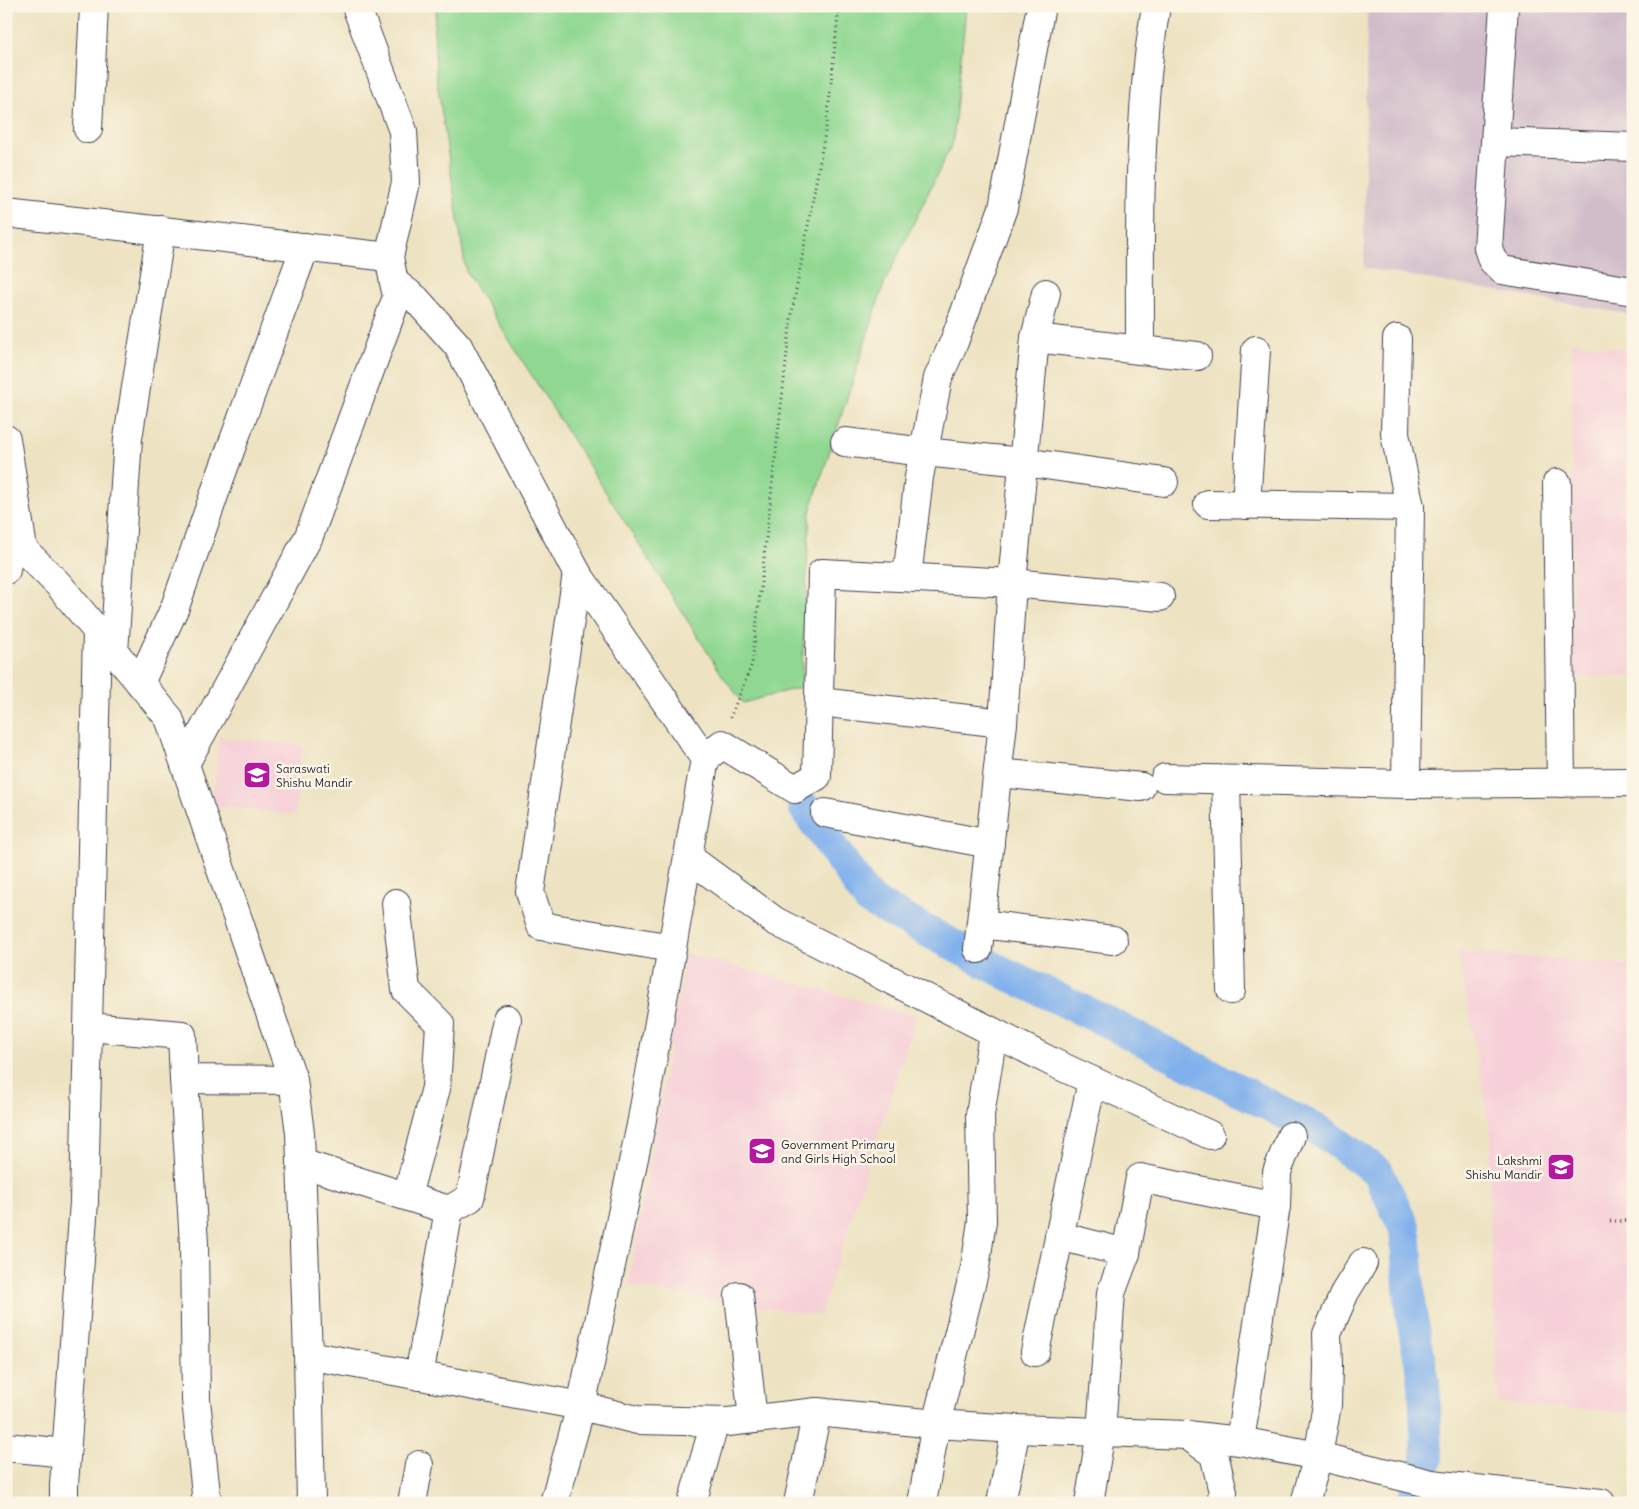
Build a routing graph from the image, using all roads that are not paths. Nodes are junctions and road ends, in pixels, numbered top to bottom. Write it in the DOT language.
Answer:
graph roads {
  1 [pos="94,6"];
  2 [pos="356,6"];
  3 [pos="1041,6"];
  4 [pos="1156,6"];
  5 [pos="1504,6"];
  6 [pos="88,129"];
  7 [pos="1495,142"];
  8 [pos="1633,147"];
  9 [pos="6,213"];
  10 [pos="162,230"];
  11 [pos="304,247"];
  12 [pos="392,269"];
  13 [pos="1633,291"];
  14 [pos="1046,293"];
  15 [pos="1035,338"];
  16 [pos="1397,339"];
  17 [pos="1140,350"];
  18 [pos="1256,350"];
  19 [pos="1196,356"];
  20 [pos="6,439"];
  21 [pos="845,442"];
  22 [pos="924,452"];
  23 [pos="1024,462"];
  24 [pos="1164,482"];
  25 [pos="1557,483"];
  26 [pos="1208,504"];
  27 [pos="1246,505"];
  28 [pos="1410,507"];
  29 [pos="13,539"];
  30 [pos="6,570"];
  31 [pos="577,573"];
  32 [pos="907,577"];
  33 [pos="1012,583"];
  34 [pos="1160,597"];
  35 [pos="97,632"];
  36 [pos="114,652"];
  37 [pos="140,683"];
  38 [pos="819,702"];
  39 [pos="1003,722"];
  40 [pos="713,751"];
  41 [pos="185,764"];
  42 [pos="998,773"];
  43 [pos="1226,780"];
  44 [pos="1633,782"];
  45 [pos="1561,783"];
  46 [pos="1406,784"];
  47 [pos="825,813"];
  48 [pos="990,844"];
  49 [pos="688,857"];
  50 [pos="396,903"];
  51 [pos="1113,940"];
  52 [pos="672,948"];
  53 [pos="1231,990"];
  54 [pos="506,1019"];
  55 [pos="88,1027"];
  56 [pos="994,1032"];
  57 [pos="184,1079"];
  58 [pos="293,1080"];
  59 [pos="1092,1081"];
  60 [pos="1210,1135"];
  61 [pos="1291,1136"];
  62 [pos="300,1163"];
  63 [pos="406,1196"];
  64 [pos="1276,1206"];
  65 [pos="449,1210"];
  66 [pos="1059,1236"];
  67 [pos="1126,1253"];
  68 [pos="1363,1263"];
  69 [pos="740,1296"];
  70 [pos="1035,1352"];
  71 [pos="308,1355"];
  72 [pos="419,1376"];
  73 [pos="581,1406"];
  74 [pos="817,1412"];
  75 [pos="753,1419"];
  76 [pos="715,1422"];
  77 [pos="936,1424"];
  78 [pos="1016,1429"];
  79 [pos="1101,1432"];
  80 [pos="1187,1436"];
  81 [pos="1240,1442"];
  82 [pos="6,1447"];
  83 [pos="66,1453"];
  84 [pos="1318,1456"];
  85 [pos="419,1465"];
  86 [pos="1531,1499"];
  87 [pos="64,1503"];
  88 [pos="207,1503"];
  89 [pos="311,1503"];
  90 [pos="412,1503"];
  91 [pos="554,1503"];
  92 [pos="692,1503"];
  93 [pos="798,1503"];
  94 [pos="922,1503"];
  95 [pos="1001,1503"];
  96 [pos="1090,1503"];
  97 [pos="1221,1503"];
  98 [pos="1305,1503"];
  99 [pos="1602,1503"];
  1 -- 6 [label="street"];
  2 -- 12 [label="street"];
  3 -- 22 [label="street"];
  4 -- 17 [label="street"];
  5 -- 7 [label="street"];
  7 -- 8 [label="street"];
  7 -- 13 [label="street"];
  9 -- 10 [label="street"];
  10 -- 11 [label="street"];
  10 -- 36 [label="street"];
  11 -- 12 [label="street"];
  11 -- 37 [label="street"];
  12 -- 31 [label="street"];
  12 -- 41 [label="street"];
  14 -- 15 [label="street"];
  15 -- 17 [label="street"];
  15 -- 23 [label="street"];
  16 -- 28 [label="street"];
  17 -- 19 [label="street"];
  18 -- 27 [label="street"];
  20 -- 29 [label="street"];
  21 -- 22 [label="street"];
  22 -- 23 [label="street"];
  22 -- 32 [label="street"];
  23 -- 24 [label="street"];
  23 -- 33 [label="street"];
  25 -- 45 [label="street"];
  26 -- 27 [label="street"];
  27 -- 28 [label="street"];
  28 -- 46 [label="street"];
  29 -- 30 [label="street"];
  29 -- 35 [label="street"];
  31 -- 40 [label="street"];
  31 -- 52 [label="street"];
  32 -- 33 [label="street"];
  32 -- 38 [label="street"];
  33 -- 34 [label="street"];
  33 -- 39 [label="street"];
  35 -- 36 [label="street"];
  35 -- 55 [label="street"];
  36 -- 37 [label="street"];
  37 -- 41 [label="street"];
  38 -- 39 [label="street"];
  38 -- 40 [label="street"];
  39 -- 42 [label="street"];
  40 -- 49 [label="street"];
  41 -- 58 [label="street"];
  42 -- 43 [label="street"];
  42 -- 48 [label="street"];
  43 -- 46 [label="street"];
  43 -- 53 [label="street"];
  44 -- 45 [label="street"];
  45 -- 46 [label="street"];
  47 -- 48 [label="street"];
  48 -- 51 [label="street"];
  49 -- 52 [label="street"];
  49 -- 56 [label="street"];
  50 -- 63 [label="street"];
  52 -- 73 [label="street"];
  54 -- 65 [label="street"];
  55 -- 57 [label="street"];
  55 -- 83 [label="street"];
  56 -- 59 [label="street"];
  56 -- 77 [label="street"];
  57 -- 58 [label="street"];
  57 -- 88 [label="street"];
  58 -- 62 [label="street"];
  59 -- 60 [label="street"];
  59 -- 66 [label="street"];
  61 -- 64 [label="street"];
  62 -- 63 [label="street"];
  62 -- 71 [label="street"];
  63 -- 65 [label="street"];
  64 -- 67 [label="street"];
  64 -- 81 [label="street"];
  65 -- 72 [label="street"];
  66 -- 67 [label="street"];
  66 -- 70 [label="street"];
  67 -- 79 [label="street"];
  68 -- 84 [label="street"];
  69 -- 75 [label="street"];
  71 -- 72 [label="street"];
  71 -- 89 [label="street"];
  72 -- 73 [label="street"];
  73 -- 76 [label="street"];
  73 -- 91 [label="street"];
  74 -- 75 [label="street"];
  74 -- 77 [label="street"];
  74 -- 93 [label="street"];
  75 -- 76 [label="street"];
  76 -- 92 [label="street"];
  77 -- 78 [label="street"];
  77 -- 94 [label="street"];
  78 -- 79 [label="street"];
  78 -- 95 [label="street"];
  79 -- 80 [label="street"];
  79 -- 96 [label="street"];
  80 -- 81 [label="street"];
  80 -- 97 [label="street"];
  81 -- 84 [label="street"];
  82 -- 83 [label="street"];
  83 -- 87 [label="street"];
  84 -- 86 [label="street"];
  84 -- 98 [label="street"];
  85 -- 90 [label="street"];
  86 -- 99 [label="street"];
}
